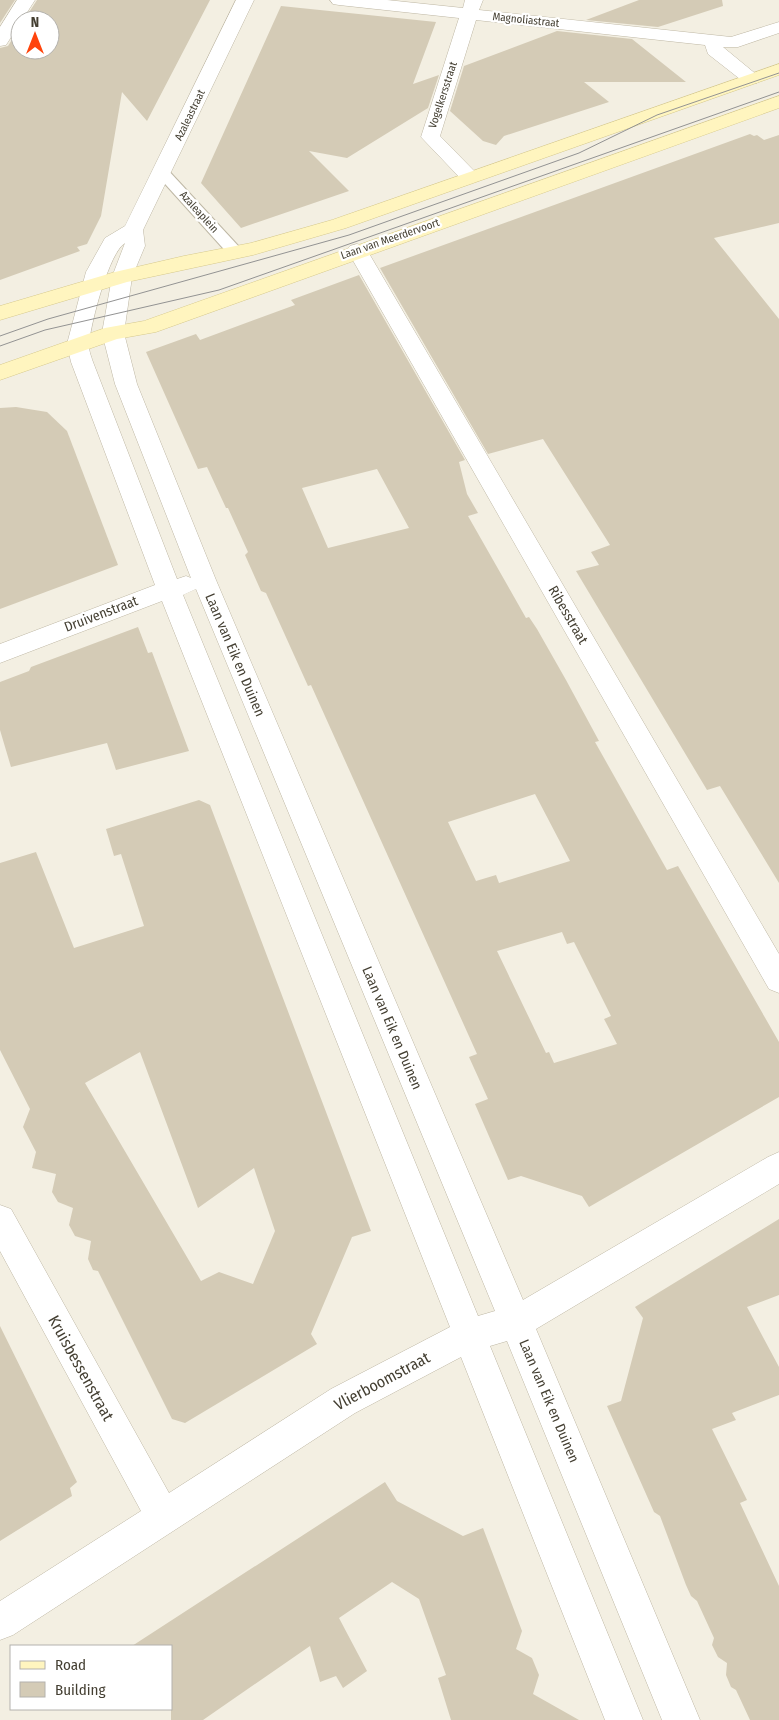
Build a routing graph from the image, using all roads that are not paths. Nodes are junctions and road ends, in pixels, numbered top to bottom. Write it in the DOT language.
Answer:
graph roads {
  1 [pos="26,0"];
  2 [pos="245,0"];
  3 [pos="339,0"];
  4 [pos="472,7"];
  5 [pos="779,27"];
  6 [pos="0,41"];
  7 [pos="713,41"];
  8 [pos="779,69"];
  9 [pos="751,79"];
  10 [pos="776,105"];
  11 [pos="162,172"];
  12 [pos="470,177"];
  13 [pos="133,230"];
  14 [pos="357,250"];
  15 [pos="236,253"];
  16 [pos="122,277"];
  17 [pos="93,285"];
  18 [pos="0,313"];
  19 [pos="113,333"];
  20 [pos="78,344"];
  21 [pos="0,373"];
  22 [pos="204,580"];
  23 [pos="169,589"];
  24 [pos="0,654"];
  25 [pos="779,980"];
  26 [pos="779,1167"];
  27 [pos="0,1220"];
  28 [pos="516,1322"];
  29 [pos="469,1335"];
  30 [pos="163,1516"];
  31 [pos="0,1622"];
  32 [pos="624,1720"];
  33 [pos="681,1720"];
  1 -- 6 [label="street"];
  2 -- 11 [label="street, Azaleastraat"];
  3 -- 4 [label="street, Magnoliastraat"];
  4 -- 7 [label="street, Magnoliastraat"];
  4 -- 12 [label="street, Vogelkersstraat"];
  5 -- 7 [label="street, Magnoliastraat"];
  7 -- 9 [label="street"];
  8 -- 9 [label="street"];
  9 -- 12 [label="street"];
  10 -- 14 [label="street, Laan van Meerdervoort"];
  11 -- 13 [label="street, Azaleastraat"];
  11 -- 15 [label="lane, Azaleaplein"];
  12 -- 15 [label="street"];
  13 -- 16 [label="street, Azaleastraat"];
  13 -- 17 [label="street"];
  14 -- 19 [label="street, Laan van Meerdervoort"];
  14 -- 25 [label="street, Ribesstraat"];
  15 -- 16 [label="street"];
  16 -- 17 [label="street"];
  16 -- 19 [label="street, Azaleastraat"];
  17 -- 18 [label="street"];
  17 -- 20 [label="street"];
  19 -- 20 [label="street, Laan van Meerdervoort"];
  19 -- 22 [label="street, Laan van Eik en Duinen"];
  20 -- 21 [label="street, Laan van Meerdervoort"];
  20 -- 23 [label="street"];
  22 -- 23 [label="street, Druivenstraat"];
  22 -- 28 [label="street, Laan van Eik en Duinen"];
  23 -- 24 [label="street, Druivenstraat"];
  23 -- 29 [label="street"];
  26 -- 28 [label="street, Vlierboomstraat"];
  27 -- 30 [label="street, Kruisbessenstraat"];
  28 -- 29 [label="street, Vlierboomstraat"];
  28 -- 33 [label="street, Laan van Eik en Duinen"];
  29 -- 30 [label="street, Vlierboomstraat"];
  29 -- 32 [label="street"];
  30 -- 31 [label="street, Vlierboomstraat"];
}
